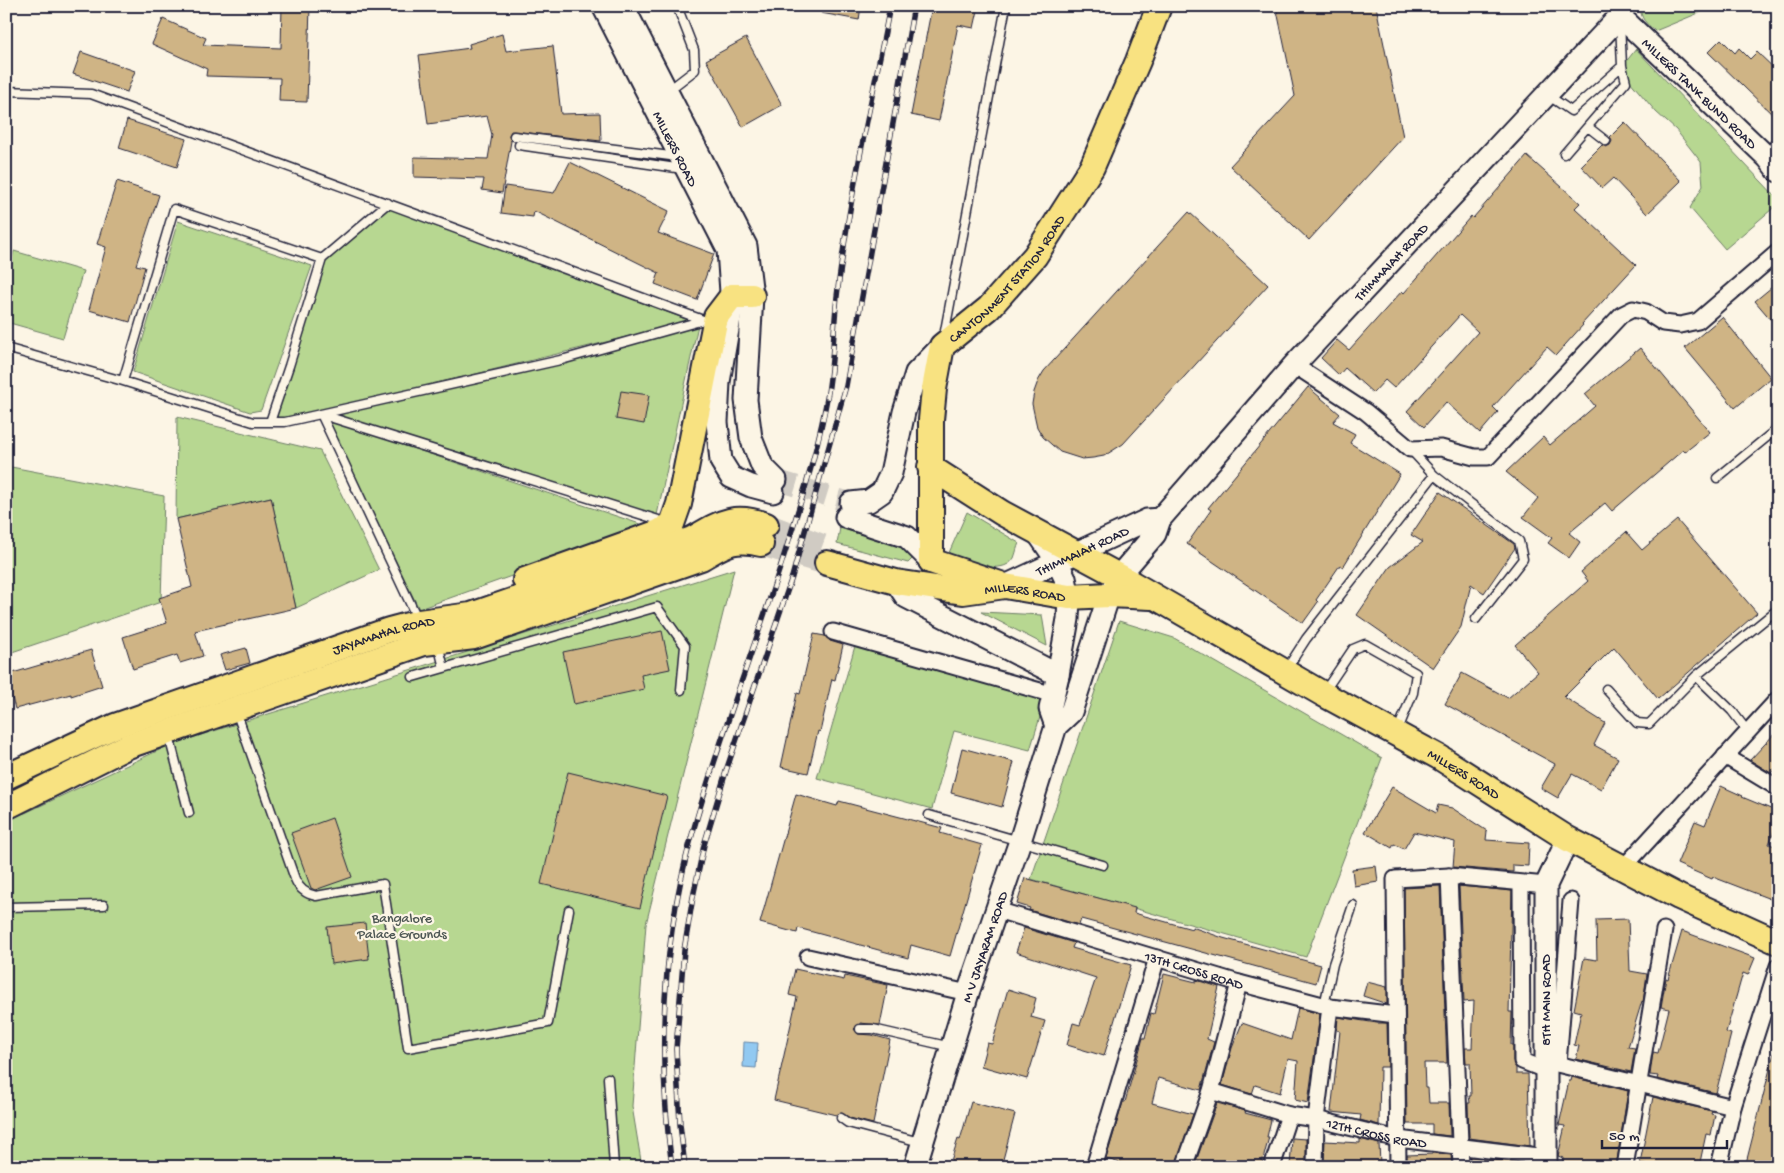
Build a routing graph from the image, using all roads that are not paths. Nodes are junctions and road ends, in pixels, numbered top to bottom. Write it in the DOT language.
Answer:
graph roads {
  1 [pos="603,6"];
  2 [pos="623,6"];
  3 [pos="677,6"];
  4 [pos="1006,6"];
  5 [pos="1159,6"];
  6 [pos="1622,11"];
  7 [pos="1622,66"];
  8 [pos="6,91"];
  9 [pos="1547,94"];
  10 [pos="659,96"];
  11 [pos="1588,127"];
  12 [pos="514,136"];
  13 [pos="1606,141"];
  14 [pos="519,145"];
  15 [pos="1564,154"];
  16 [pos="1774,159"];
  17 [pos="684,163"];
  18 [pos="388,203"];
  19 [pos="1778,252"];
  20 [pos="322,259"];
  21 [pos="742,296"];
  22 [pos="710,318"];
  23 [pos="942,346"];
  24 [pos="6,348"];
  25 [pos="1294,365"];
  26 [pos="123,381"];
  27 [pos="321,414"];
  28 [pos="270,422"];
  29 [pos="1778,428"];
  30 [pos="1410,449"];
  31 [pos="930,467"];
  32 [pos="1434,475"];
  33 [pos="1717,478"];
  34 [pos="1160,519"];
  35 [pos="672,524"];
  36 [pos="1066,557"];
  37 [pos="931,561"];
  38 [pos="896,582"];
  39 [pos="1005,586"];
  40 [pos="1114,586"];
  41 [pos="1069,597"];
  42 [pos="1778,609"];
  43 [pos="1476,619"];
  44 [pos="419,622"];
  45 [pos="833,632"];
  46 [pos="440,652"];
  47 [pos="444,668"];
  48 [pos="1285,672"];
  49 [pos="1696,676"];
  50 [pos="413,677"];
  51 [pos="1056,685"];
  52 [pos="1606,689"];
  53 [pos="681,690"];
  54 [pos="1323,694"];
  55 [pos="1778,699"];
  56 [pos="236,709"];
  57 [pos="1056,726"];
  58 [pos="1748,732"];
  59 [pos="1396,734"];
  60 [pos="170,740"];
  61 [pos="1725,756"];
  62 [pos="6,777"];
  63 [pos="1778,788"];
  64 [pos="6,807"];
  65 [pos="189,813"];
  66 [pos="929,815"];
  67 [pos="1568,839"];
  68 [pos="1020,841"];
  69 [pos="1103,865"];
  70 [pos="1623,868"];
  71 [pos="1449,876"];
  72 [pos="1546,885"];
  73 [pos="1521,890"];
  74 [pos="1571,901"];
  75 [pos="104,905"];
  76 [pos="1353,905"];
  77 [pos="6,907"];
  78 [pos="569,910"];
  79 [pos="997,910"];
  80 [pos="1664,930"];
  81 [pos="1778,942"];
  82 [pos="808,957"];
  83 [pos="1157,958"];
  84 [pos="1778,966"];
  85 [pos="1239,983"];
  86 [pos="968,992"];
  87 [pos="1327,1006"];
  88 [pos="1396,1014"];
  89 [pos="860,1029"];
  90 [pos="952,1047"];
  91 [pos="1549,1065"];
  92 [pos="608,1078"];
  93 [pos="1640,1084"];
  94 [pos="1211,1091"];
  95 [pos="1733,1107"];
  96 [pos="1289,1115"];
  97 [pos="841,1118"];
  98 [pos="1316,1119"];
  99 [pos="1398,1139"];
  100 [pos="922,1143"];
  101 [pos="1460,1146"];
  102 [pos="1546,1162"];
  103 [pos="614,1167"];
  104 [pos="915,1167"];
  105 [pos="1094,1167"];
  106 [pos="1184,1167"];
  107 [pos="1272,1167"];
  108 [pos="1315,1167"];
  109 [pos="1398,1167"];
  110 [pos="1461,1167"];
  111 [pos="1626,1167"];
  112 [pos="1719,1167"];
  1 -- 10 [label="street, MILLERS ROAD"];
  2 -- 10 [label="street, MILLERS ROAD"];
  3 -- 10 [label="lane"];
  4 -- 23 [label="lane"];
  5 -- 23 [label="main road, CANTONMENT STATION ROAD"];
  6 -- 7 [label="lane"];
  6 -- 9 [label="street, THIMMAIAH ROAD"];
  6 -- 16 [label="street, MILLERS TANK BUND ROAD"];
  7 -- 9 [label="lane"];
  7 -- 11 [label="lane"];
  8 -- 18 [label="lane"];
  9 -- 25 [label="street, THIMMAIAH ROAD"];
  10 -- 17 [label="street, MILLERS ROAD"];
  10 -- 21 [label="street, MILLERS ROAD"];
  11 -- 13 [label="lane"];
  11 -- 15 [label="lane"];
  12 -- 17 [label="lane"];
  14 -- 17 [label="lane"];
  17 -- 21 [label="street, MILLERS ROAD"];
  18 -- 20 [label="lane"];
  18 -- 22 [label="lane"];
  19 -- 30 [label="street"];
  20 -- 26 [label="lane"];
  20 -- 28 [label="lane"];
  21 -- 21 [label="street"];
  21 -- 22 [label="main road"];
  22 -- 27 [label="lane"];
  22 -- 35 [label="main road"];
  23 -- 31 [label="main road, CANTONMENT STATION ROAD"];
  23 -- 37 [label="street"];
  24 -- 26 [label="lane"];
  25 -- 30 [label="street"];
  25 -- 34 [label="street, THIMMAIAH ROAD"];
  26 -- 28 [label="lane"];
  27 -- 28 [label="lane"];
  27 -- 35 [label="lane"];
  27 -- 44 [label="lane"];
  29 -- 33 [label="lane"];
  30 -- 32 [label="lane"];
  31 -- 36 [label="main road"];
  31 -- 37 [label="main road"];
  32 -- 43 [label="lane"];
  32 -- 48 [label="lane"];
  34 -- 36 [label="street, THIMMAIAH ROAD"];
  34 -- 40 [label="street, THIMMAIAH ROAD"];
  35 -- 44 [label="main road"];
  36 -- 39 [label="street, THIMMAIAH ROAD"];
  36 -- 40 [label="main road"];
  36 -- 41 [label="street, M V JAYARAM ROAD"];
  37 -- 38 [label="main road, MILLERS ROAD"];
  37 -- 39 [label="main road"];
  38 -- 39 [label="main road, MILLERS ROAD"];
  38 -- 51 [label="street"];
  39 -- 41 [label="main road, MILLERS ROAD"];
  40 -- 41 [label="main road, MILLERS ROAD"];
  40 -- 48 [label="main road, MILLERS ROAD"];
  40 -- 57 [label="street, M V JAYARAM ROAD"];
  41 -- 51 [label="street, M V JAYARAM ROAD"];
  42 -- 49 [label="lane"];
  44 -- 56 [label="main road, JAYAMAHAL ROAD"];
  44 -- 62 [label="main road, JAYAMAHAL ROAD"];
  45 -- 51 [label="street"];
  46 -- 47 [label="lane"];
  47 -- 50 [label="lane"];
  47 -- 53 [label="lane"];
  48 -- 54 [label="main road, MILLERS ROAD"];
  49 -- 52 [label="lane"];
  49 -- 58 [label="lane"];
  51 -- 57 [label="street, M V JAYARAM ROAD"];
  54 -- 59 [label="main road, MILLERS ROAD"];
  54 -- 59 [label="lane"];
  55 -- 58 [label="street"];
  56 -- 64 [label="main road, JAYAMAHAL ROAD"];
  56 -- 78 [label="lane"];
  57 -- 68 [label="street, M V JAYARAM ROAD"];
  58 -- 61 [label="street"];
  59 -- 67 [label="main road, MILLERS ROAD"];
  60 -- 65 [label="lane"];
  61 -- 63 [label="street"];
  61 -- 70 [label="street"];
  66 -- 68 [label="lane"];
  67 -- 70 [label="main road, MILLERS ROAD"];
  67 -- 72 [label="street, 8TH MAIN ROAD"];
  68 -- 69 [label="lane"];
  68 -- 79 [label="street, M V JAYARAM ROAD"];
  70 -- 81 [label="main road, MILLERS ROAD"];
  71 -- 72 [label="street"];
  71 -- 88 [label="street"];
  71 -- 101 [label="street"];
  72 -- 91 [label="street, 8TH MAIN ROAD"];
  73 -- 91 [label="street"];
  74 -- 91 [label="street"];
  75 -- 77 [label="lane"];
  76 -- 87 [label="lane"];
  79 -- 83 [label="street, 13TH CROSS ROAD"];
  79 -- 86 [label="street, M V JAYARAM ROAD"];
  80 -- 93 [label="street"];
  82 -- 86 [label="street"];
  83 -- 85 [label="street, 13TH CROSS ROAD"];
  83 -- 105 [label="street"];
  84 -- 95 [label="street"];
  85 -- 87 [label="street, 13TH CROSS ROAD"];
  85 -- 94 [label="street"];
  86 -- 90 [label="street, M V JAYARAM ROAD"];
  87 -- 88 [label="street, 13TH CROSS ROAD"];
  87 -- 98 [label="street"];
  88 -- 99 [label="street"];
  89 -- 90 [label="lane"];
  90 -- 100 [label="street, M V JAYARAM ROAD"];
  91 -- 93 [label="street"];
  91 -- 102 [label="street, 8TH MAIN ROAD"];
  92 -- 103 [label="lane"];
  93 -- 95 [label="street"];
  93 -- 111 [label="street"];
  94 -- 96 [label="street, 12TH CROSS ROAD"];
  94 -- 106 [label="street"];
  95 -- 112 [label="street"];
  96 -- 98 [label="street, 12TH CROSS ROAD"];
  96 -- 107 [label="street"];
  97 -- 100 [label="lane"];
  98 -- 99 [label="street, 12TH CROSS ROAD"];
  98 -- 108 [label="street"];
  99 -- 101 [label="street, 12TH CROSS ROAD"];
  99 -- 109 [label="street"];
  100 -- 104 [label="street, M V JAYARAM ROAD"];
  101 -- 102 [label="street, 12TH CROSS ROAD"];
  101 -- 110 [label="street"];
}
